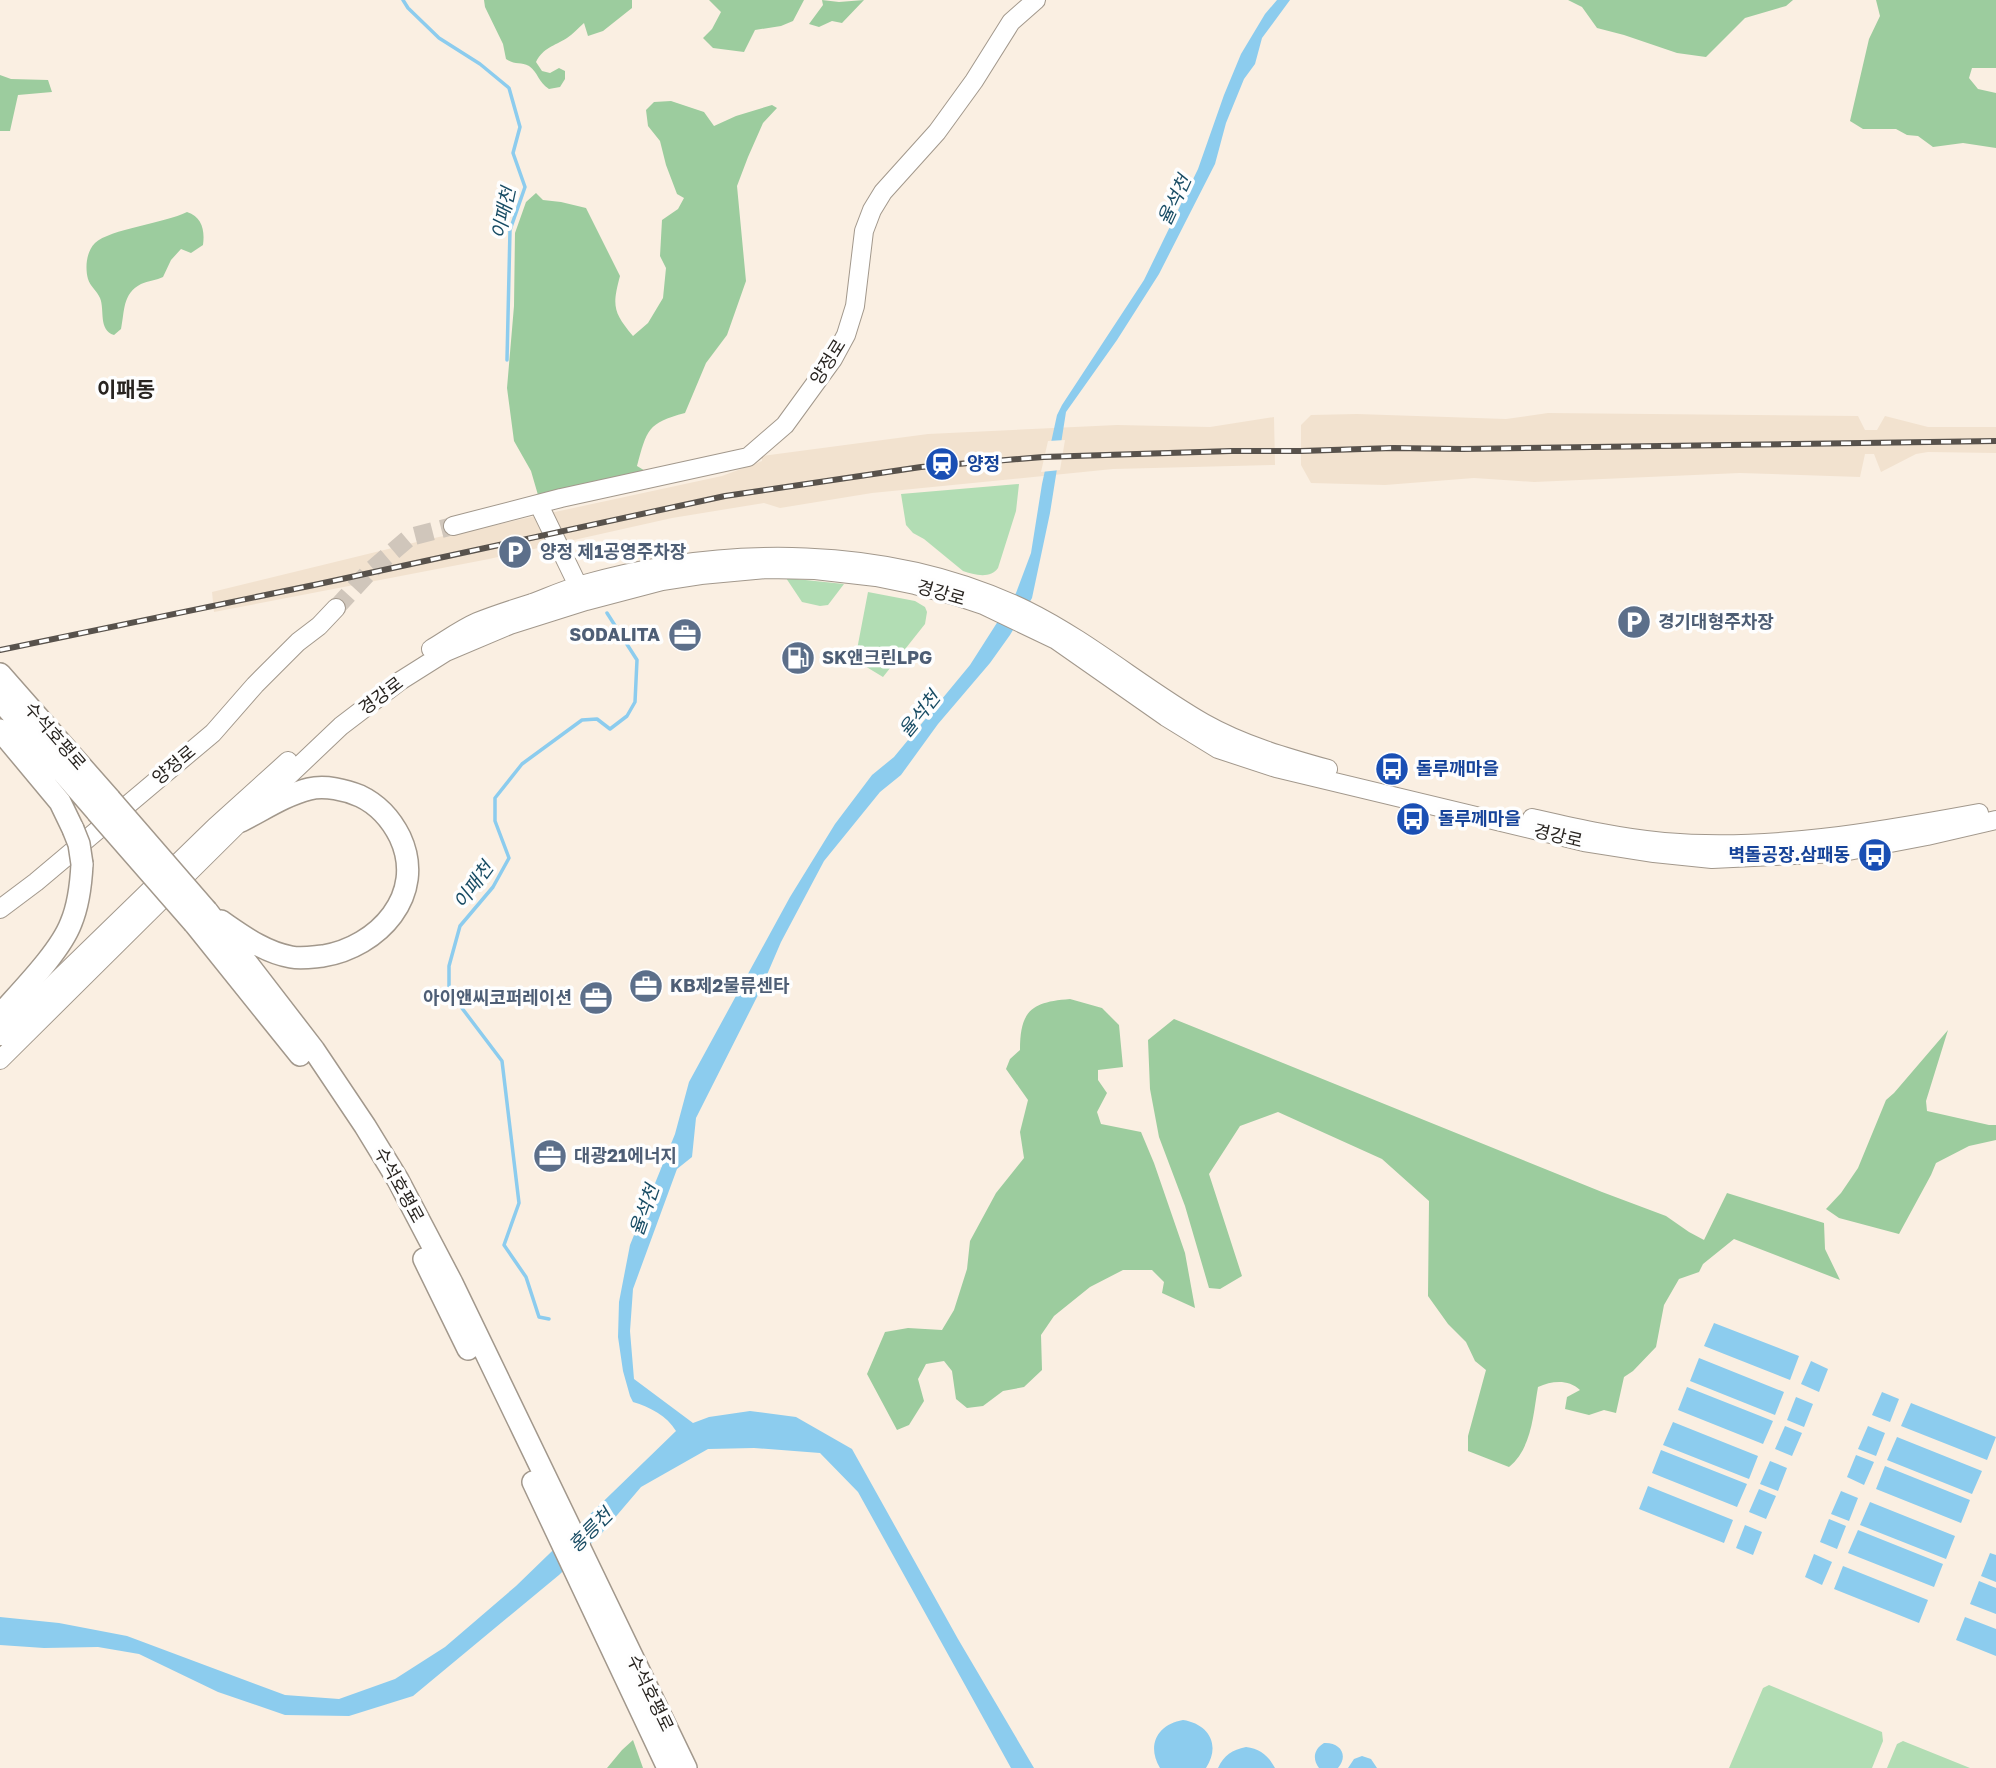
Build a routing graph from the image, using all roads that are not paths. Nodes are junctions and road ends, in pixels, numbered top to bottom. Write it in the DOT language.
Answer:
graph roads {
  1 [pos="1036,0"];
  2 [pos="538,505"];
  3 [pos="453,526"];
  4 [pos="582,593"];
  5 [pos="336,608"];
  6 [pos="1024,616"];
  7 [pos="2,685"];
  8 [pos="0,730"];
  9 [pos="1996,809"];
  10 [pos="1996,820"];
  11 [pos="241,821"];
  12 [pos="0,909"];
  13 [pos="200,917"];
  14 [pos="0,1016"];
  15 [pos="0,1036"];
  16 [pos="0,1060"];
  17 [pos="604,1615"];
  18 [pos="668,1768"];
  19 [pos="686,1768"];
  1 -- 2 [label="main road, 양정로"];
  2 -- 3 [label="main road, 양정로"];
  2 -- 4 [label="main road"];
  4 -- 6 [label="main road, 경강로"];
  4 -- 11 [label="main road, 경강로"];
  4 -- 15 [label="main road, 경강로"];
  5 -- 12 [label="main road, 양정로"];
  6 -- 9 [label="main road, 경강로"];
  6 -- 10 [label="main road, 경강로"];
  7 -- 13 [label="highway, 수석호평로, bridge"];
  8 -- 14 [label="highway, bridge"];
  11 -- 13 [label="highway"];
  11 -- 16 [label="main road, 경강로"];
  13 -- 17 [label="highway, 수석호평로"];
  17 -- 18 [label="highway, 수석호평로"];
  17 -- 19 [label="highway, 수석호평로"];
}
